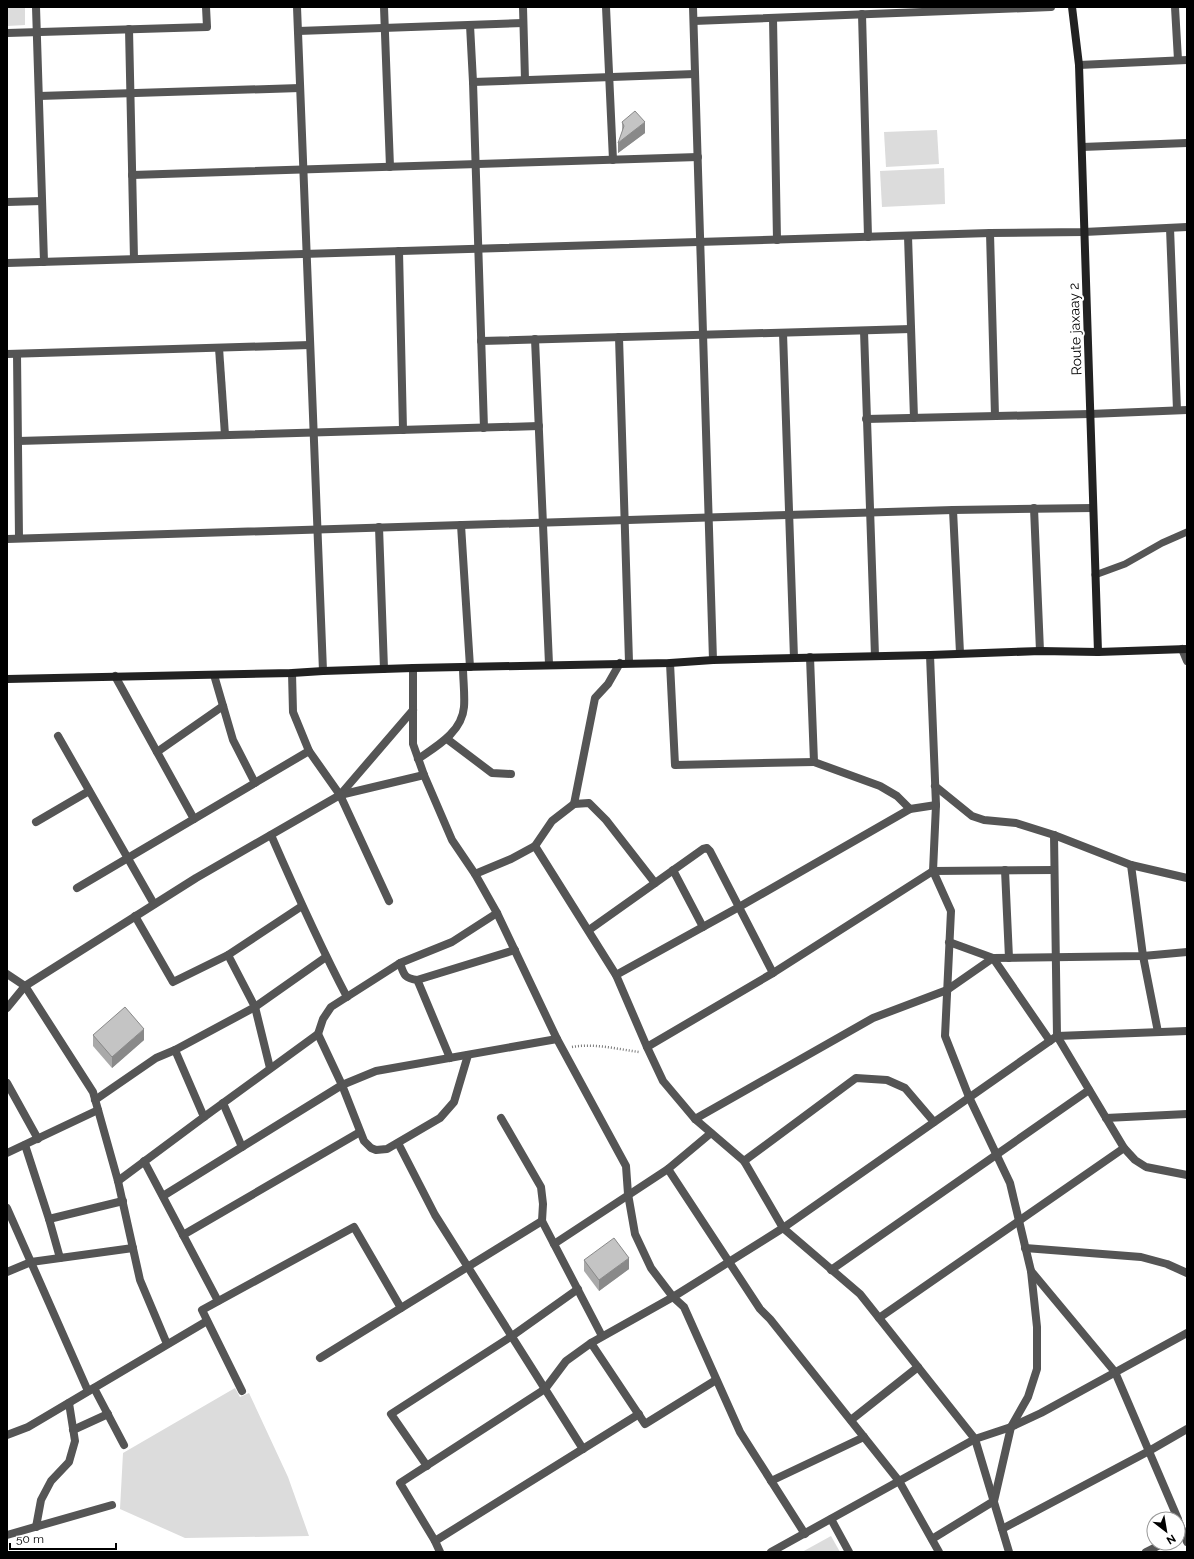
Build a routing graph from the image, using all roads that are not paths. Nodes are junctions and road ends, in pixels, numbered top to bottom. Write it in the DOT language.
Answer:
graph roads {
  1 [pos="36,7"];
  2 [pos="206,7"];
  3 [pos="297,7"];
  4 [pos="384,7"];
  5 [pos="523,7"];
  6 [pos="606,7"];
  7 [pos="693,7"];
  8 [pos="1050,7"];
  9 [pos="1072,7"];
  10 [pos="1175,7"];
  11 [pos="980,8"];
  12 [pos="897,10"];
  13 [pos="862,14"];
  14 [pos="773,18"];
  15 [pos="694,21"];
  16 [pos="523,23"];
  17 [pos="470,25"];
  18 [pos="385,28"];
  19 [pos="129,30"];
  20 [pos="298,31"];
  21 [pos="37,32"];
  22 [pos="7,33"];
  23 [pos="1178,60"];
  24 [pos="1187,60"];
  25 [pos="1079,66"];
  26 [pos="695,74"];
  27 [pos="609,76"];
  28 [pos="525,80"];
  29 [pos="474,82"];
  30 [pos="300,88"];
  31 [pos="130,93"];
  32 [pos="39,96"];
  33 [pos="1187,143"];
  34 [pos="1082,147"];
  35 [pos="698,157"];
  36 [pos="613,160"];
  37 [pos="476,164"];
  38 [pos="390,167"];
  39 [pos="303,170"];
  40 [pos="132,175"];
  41 [pos="42,201"];
  42 [pos="7,202"];
  43 [pos="1187,227"];
  44 [pos="1170,228"];
  45 [pos="1084,232"];
  46 [pos="990,233"];
  47 [pos="908,236"];
  48 [pos="868,237"];
  49 [pos="777,240"];
  50 [pos="700,242"];
  51 [pos="479,249"];
  52 [pos="399,251"];
  53 [pos="306,254"];
  54 [pos="134,259"];
  55 [pos="44,262"];
  56 [pos="7,263"];
  57 [pos="911,329"];
  58 [pos="864,331"];
  59 [pos="783,333"];
  60 [pos="703,336"];
  61 [pos="619,337"];
  62 [pos="535,339"];
  63 [pos="481,341"];
  64 [pos="310,345"];
  65 [pos="219,348"];
  66 [pos="7,354"];
  67 [pos="17,354"];
  68 [pos="1177,410"];
  69 [pos="1187,410"];
  70 [pos="1090,414"];
  71 [pos="995,416"];
  72 [pos="914,418"];
  73 [pos="866,419"];
  74 [pos="539,426"];
  75 [pos="484,428"];
  76 [pos="403,430"];
  77 [pos="314,432"];
  78 [pos="225,435"];
  79 [pos="18,441"];
  80 [pos="1034,508"];
  81 [pos="1093,508"];
  82 [pos="954,510"];
  83 [pos="869,513"];
  84 [pos="789,515"];
  85 [pos="709,518"];
  86 [pos="624,520"];
  87 [pos="543,522"];
  88 [pos="461,525"];
  89 [pos="378,528"];
  90 [pos="317,529"];
  91 [pos="1187,532"];
  92 [pos="19,538"];
  93 [pos="7,539"];
  94 [pos="1096,574"];
  95 [pos="1184,649"];
  96 [pos="1040,651"];
  97 [pos="1098,652"];
  98 [pos="960,653"];
  99 [pos="930,655"];
  100 [pos="875,656"];
  101 [pos="794,658"];
  102 [pos="810,658"];
  103 [pos="713,660"];
  104 [pos="1187,661"];
  105 [pos="624,662"];
  106 [pos="670,663"];
  107 [pos="549,664"];
  108 [pos="466,667"];
  109 [pos="413,668"];
  110 [pos="384,669"];
  111 [pos="322,671"];
  112 [pos="292,673"];
  113 [pos="214,675"];
  114 [pos="115,676"];
  115 [pos="7,679"];
  116 [pos="223,706"];
  117 [pos="413,710"];
  118 [pos="58,736"];
  119 [pos="447,739"];
  120 [pos="309,751"];
  121 [pos="157,752"];
  122 [pos="418,759"];
  123 [pos="814,762"];
  124 [pos="511,774"];
  125 [pos="424,775"];
  126 [pos="255,784"];
  127 [pos="935,786"];
  128 [pos="89,791"];
  129 [pos="340,795"];
  130 [pos="574,804"];
  131 [pos="936,805"];
  132 [pos="910,809"];
  133 [pos="194,819"];
  134 [pos="36,822"];
  135 [pos="271,835"];
  136 [pos="1054,835"];
  137 [pos="535,846"];
  138 [pos="128,858"];
  139 [pos="1131,865"];
  140 [pos="673,870"];
  141 [pos="933,870"];
  142 [pos="1005,870"];
  143 [pos="1054,870"];
  144 [pos="475,874"];
  145 [pos="1187,878"];
  146 [pos="655,883"];
  147 [pos="77,888"];
  148 [pos="389,901"];
  149 [pos="154,904"];
  150 [pos="302,906"];
  151 [pos="739,907"];
  152 [pos="497,913"];
  153 [pos="135,916"];
  154 [pos="703,927"];
  155 [pos="589,930"];
  156 [pos="949,942"];
  157 [pos="515,950"];
  158 [pos="1187,952"];
  159 [pos="228,955"];
  160 [pos="1143,956"];
  161 [pos="326,958"];
  162 [pos="993,958"];
  163 [pos="1009,958"];
  164 [pos="1056,958"];
  165 [pos="400,963"];
  166 [pos="773,973"];
  167 [pos="7,974"];
  168 [pos="616,975"];
  169 [pos="417,980"];
  170 [pos="25,986"];
  171 [pos="947,990"];
  172 [pos="347,997"];
  173 [pos="255,1007"];
  174 [pos="7,1008"];
  175 [pos="1187,1031"];
  176 [pos="1158,1032"];
  177 [pos="318,1034"];
  178 [pos="1057,1036"];
  179 [pos="557,1039"];
  180 [pos="1050,1041"];
  181 [pos="175,1050"];
  182 [pos="648,1050"];
  183 [pos="468,1055"];
  184 [pos="450,1058"];
  185 [pos="270,1068"];
  186 [pos="7,1083"];
  187 [pos="342,1085"];
  188 [pos="1089,1090"];
  189 [pos="969,1097"];
  190 [pos="95,1100"];
  191 [pos="223,1103"];
  192 [pos="98,1110"];
  193 [pos="1187,1114"];
  194 [pos="204,1116"];
  195 [pos="501,1118"];
  196 [pos="1106,1118"];
  197 [pos="696,1119"];
  198 [pos="934,1122"];
  199 [pos="360,1132"];
  200 [pos="711,1133"];
  201 [pos="38,1139"];
  202 [pos="398,1143"];
  203 [pos="25,1145"];
  204 [pos="242,1147"];
  205 [pos="1124,1148"];
  206 [pos="7,1154"];
  207 [pos="997,1154"];
  208 [pos="144,1161"];
  209 [pos="744,1161"];
  210 [pos="668,1169"];
  211 [pos="1187,1176"];
  212 [pos="118,1181"];
  213 [pos="628,1194"];
  214 [pos="163,1196"];
  215 [pos="123,1201"];
  216 [pos="7,1208"];
  217 [pos="49,1219"];
  218 [pos="1019,1221"];
  219 [pos="542,1222"];
  220 [pos="783,1228"];
  221 [pos="183,1235"];
  222 [pos="554,1244"];
  223 [pos="133,1248"];
  224 [pos="1025,1248"];
  225 [pos="60,1258"];
  226 [pos="31,1262"];
  227 [pos="729,1263"];
  228 [pos="468,1267"];
  229 [pos="831,1270"];
  230 [pos="1031,1271"];
  231 [pos="7,1272"];
  232 [pos="1187,1273"];
  233 [pos="578,1289"];
  234 [pos="673,1297"];
  235 [pos="218,1301"];
  236 [pos="401,1308"];
  237 [pos="879,1318"];
  238 [pos="207,1321"];
  239 [pos="1187,1333"];
  240 [pos="512,1336"];
  241 [pos="602,1336"];
  242 [pos="591,1343"];
  243 [pos="167,1344"];
  244 [pos="320,1358"];
  245 [pos="918,1367"];
  246 [pos="1115,1372"];
  247 [pos="716,1380"];
  248 [pos="91,1389"];
  249 [pos="545,1389"];
  250 [pos="242,1391"];
  251 [pos="69,1402"];
  252 [pos="108,1414"];
  253 [pos="638,1414"];
  254 [pos="850,1420"];
  255 [pos="1011,1427"];
  256 [pos="1187,1429"];
  257 [pos="73,1430"];
  258 [pos="7,1435"];
  259 [pos="864,1437"];
  260 [pos="975,1439"];
  261 [pos="124,1444"];
  262 [pos="583,1449"];
  263 [pos="1149,1451"];
  264 [pos="427,1466"];
  265 [pos="771,1481"];
  266 [pos="899,1481"];
  267 [pos="994,1501"];
  268 [pos="112,1506"];
  269 [pos="1174,1511"];
  270 [pos="831,1519"];
  271 [pos="36,1527"];
  272 [pos="1002,1529"];
  273 [pos="805,1534"];
  274 [pos="7,1535"];
  275 [pos="932,1539"];
  276 [pos="435,1541"];
  277 [pos="440,1552"];
  278 [pos="771,1552"];
  279 [pos="849,1552"];
  280 [pos="939,1552"];
  281 [pos="1009,1552"];
  1 -- 21 [label="street"];
  2 -- 19 [label="street"];
  3 -- 20 [label="street"];
  4 -- 18 [label="street"];
  5 -- 16 [label="street"];
  6 -- 27 [label="street"];
  7 -- 15 [label="street"];
  8 -- 11 [label="street"];
  9 -- 25 [label="street, Route jaxaay 2"];
  10 -- 23 [label="street"];
  11 -- 12 [label="street"];
  12 -- 13 [label="street"];
  13 -- 14 [label="street"];
  13 -- 48 [label="street"];
  14 -- 15 [label="street"];
  14 -- 49 [label="street"];
  15 -- 26 [label="street"];
  16 -- 17 [label="street"];
  16 -- 28 [label="street"];
  17 -- 18 [label="street"];
  17 -- 29 [label="street"];
  18 -- 20 [label="street"];
  18 -- 38 [label="street"];
  19 -- 21 [label="street"];
  19 -- 31 [label="street"];
  20 -- 30 [label="street"];
  21 -- 22 [label="street"];
  21 -- 32 [label="street"];
  23 -- 24 [label="street"];
  23 -- 25 [label="street"];
  25 -- 34 [label="street, Route jaxaay 2"];
  26 -- 27 [label="street"];
  26 -- 35 [label="street"];
  27 -- 28 [label="street"];
  27 -- 36 [label="street"];
  28 -- 29 [label="street"];
  29 -- 37 [label="street"];
  30 -- 31 [label="street"];
  30 -- 39 [label="street"];
  31 -- 32 [label="street"];
  31 -- 40 [label="street"];
  32 -- 41 [label="street"];
  33 -- 34 [label="street"];
  34 -- 45 [label="street, Route jaxaay 2"];
  35 -- 36 [label="street"];
  35 -- 50 [label="street"];
  36 -- 37 [label="street"];
  37 -- 38 [label="street"];
  37 -- 51 [label="street"];
  38 -- 39 [label="street"];
  39 -- 40 [label="street"];
  39 -- 53 [label="street"];
  40 -- 54 [label="street"];
  41 -- 42 [label="street"];
  41 -- 55 [label="street"];
  43 -- 44 [label="street"];
  44 -- 45 [label="street"];
  44 -- 68 [label="street"];
  45 -- 46 [label="street"];
  45 -- 70 [label="street, Route jaxaay 2"];
  46 -- 47 [label="street"];
  46 -- 71 [label="street"];
  47 -- 48 [label="street"];
  47 -- 57 [label="street"];
  48 -- 49 [label="street"];
  49 -- 50 [label="street"];
  50 -- 51 [label="street"];
  50 -- 60 [label="street"];
  51 -- 52 [label="street"];
  51 -- 63 [label="street"];
  52 -- 53 [label="street"];
  52 -- 76 [label="street"];
  53 -- 54 [label="street"];
  53 -- 64 [label="street"];
  54 -- 55 [label="street"];
  55 -- 56 [label="street"];
  57 -- 58 [label="street"];
  57 -- 72 [label="street"];
  58 -- 59 [label="street"];
  58 -- 73 [label="street"];
  59 -- 60 [label="street"];
  59 -- 84 [label="street"];
  60 -- 61 [label="street"];
  60 -- 85 [label="street"];
  61 -- 62 [label="street"];
  61 -- 86 [label="street"];
  62 -- 63 [label="street"];
  62 -- 74 [label="street"];
  63 -- 75 [label="street"];
  64 -- 65 [label="street"];
  64 -- 77 [label="street"];
  65 -- 67 [label="street"];
  65 -- 78 [label="street"];
  66 -- 67 [label="street"];
  67 -- 79 [label="street"];
  68 -- 69 [label="street"];
  68 -- 70 [label="street"];
  70 -- 71 [label="street"];
  70 -- 81 [label="street, Route jaxaay 2"];
  71 -- 72 [label="street"];
  72 -- 73 [label="street"];
  73 -- 83 [label="street"];
  74 -- 75 [label="street"];
  74 -- 87 [label="street"];
  75 -- 76 [label="street"];
  76 -- 77 [label="street"];
  77 -- 78 [label="street"];
  77 -- 90 [label="street"];
  78 -- 79 [label="street"];
  79 -- 92 [label="street"];
  80 -- 81 [label="street"];
  80 -- 82 [label="street"];
  80 -- 96 [label="street"];
  81 -- 94 [label="street, Route jaxaay 2"];
  82 -- 83 [label="street"];
  82 -- 98 [label="street"];
  83 -- 84 [label="street"];
  83 -- 100 [label="street"];
  84 -- 85 [label="street"];
  84 -- 101 [label="street"];
  85 -- 86 [label="street"];
  85 -- 103 [label="street"];
  86 -- 87 [label="street"];
  86 -- 105 [label="street"];
  87 -- 88 [label="street"];
  87 -- 107 [label="street"];
  88 -- 89 [label="street"];
  88 -- 108 [label="street"];
  89 -- 90 [label="street"];
  89 -- 110 [label="street"];
  90 -- 92 [label="street"];
  90 -- 111 [label="street"];
  91 -- 94 [label="lane"];
  92 -- 93 [label="street"];
  94 -- 97 [label="street, Route jaxaay 2"];
  95 -- 97 [label="street"];
  95 -- 104 [label="street"];
  96 -- 97 [label="street"];
  96 -- 98 [label="street"];
  98 -- 99 [label="street"];
  99 -- 100 [label="street"];
  99 -- 127 [label="street"];
  100 -- 102 [label="street"];
  101 -- 102 [label="street"];
  101 -- 103 [label="street"];
  102 -- 123 [label="street"];
  103 -- 106 [label="street"];
  105 -- 106 [label="street"];
  105 -- 107 [label="street"];
  105 -- 130 [label="street"];
  106 -- 123 [label="street"];
  107 -- 108 [label="street"];
  108 -- 109 [label="street"];
  108 -- 119 [label="street"];
  109 -- 110 [label="street"];
  109 -- 117 [label="street"];
  110 -- 111 [label="street"];
  111 -- 112 [label="street"];
  112 -- 113 [label="street"];
  112 -- 120 [label="street"];
  113 -- 114 [label="street"];
  113 -- 116 [label="street"];
  114 -- 115 [label="street"];
  114 -- 121 [label="street"];
  116 -- 121 [label="street"];
  116 -- 126 [label="street"];
  117 -- 122 [label="street"];
  117 -- 129 [label="street"];
  118 -- 128 [label="street"];
  119 -- 122 [label="street"];
  119 -- 124 [label="street"];
  120 -- 126 [label="street"];
  120 -- 129 [label="street"];
  121 -- 133 [label="street"];
  122 -- 125 [label="street"];
  123 -- 132 [label="street"];
  125 -- 129 [label="street"];
  125 -- 144 [label="street"];
  126 -- 133 [label="street"];
  127 -- 131 [label="street"];
  127 -- 136 [label="street"];
  128 -- 134 [label="street"];
  128 -- 138 [label="street"];
  129 -- 135 [label="street"];
  129 -- 148 [label="street"];
  130 -- 137 [label="street"];
  130 -- 146 [label="street"];
  131 -- 132 [label="street"];
  131 -- 141 [label="street"];
  132 -- 151 [label="street"];
  133 -- 138 [label="street"];
  135 -- 149 [label="street"];
  135 -- 150 [label="street"];
  136 -- 139 [label="street"];
  136 -- 143 [label="street"];
  137 -- 144 [label="street"];
  137 -- 155 [label="street"];
  138 -- 147 [label="street"];
  138 -- 149 [label="street"];
  139 -- 145 [label="street"];
  139 -- 160 [label="street"];
  140 -- 146 [label="street"];
  140 -- 151 [label="street"];
  140 -- 154 [label="street"];
  141 -- 142 [label="street"];
  141 -- 156 [label="street"];
  141 -- 166 [label="street"];
  142 -- 143 [label="street"];
  142 -- 163 [label="street"];
  143 -- 164 [label="street"];
  144 -- 152 [label="street"];
  146 -- 155 [label="street"];
  149 -- 153 [label="street"];
  150 -- 159 [label="street"];
  150 -- 161 [label="street"];
  151 -- 154 [label="street"];
  151 -- 166 [label="street"];
  152 -- 157 [label="street"];
  152 -- 165 [label="street"];
  153 -- 159 [label="street"];
  153 -- 170 [label="street"];
  154 -- 168 [label="street"];
  155 -- 168 [label="street"];
  156 -- 162 [label="street"];
  156 -- 171 [label="street"];
  157 -- 169 [label="street"];
  157 -- 179 [label="street"];
  158 -- 160 [label="street"];
  159 -- 173 [label="street"];
  160 -- 164 [label="street"];
  160 -- 176 [label="street"];
  161 -- 172 [label="street"];
  161 -- 173 [label="street"];
  162 -- 163 [label="street"];
  162 -- 171 [label="street"];
  162 -- 180 [label="street"];
  163 -- 164 [label="street"];
  164 -- 178 [label="street"];
  165 -- 169 [label="street"];
  165 -- 172 [label="street"];
  166 -- 182 [label="street"];
  167 -- 170 [label="street"];
  168 -- 182 [label="street"];
  169 -- 184 [label="street"];
  170 -- 174 [label="street"];
  170 -- 190 [label="street"];
  171 -- 189 [label="street"];
  171 -- 197 [label="street"];
  172 -- 177 [label="street"];
  173 -- 181 [label="street"];
  173 -- 185 [label="street"];
  175 -- 176 [label="street"];
  176 -- 178 [label="street"];
  177 -- 185 [label="street"];
  177 -- 187 [label="street"];
  178 -- 180 [label="street"];
  178 -- 188 [label="street"];
  179 -- 183 [label="street"];
  179 -- 213 [label="street"];
  180 -- 189 [label="street"];
  181 -- 190 [label="street"];
  181 -- 194 [label="street"];
  182 -- 197 [label="street"];
  183 -- 184 [label="street"];
  183 -- 202 [label="street"];
  184 -- 187 [label="street"];
  185 -- 191 [label="street"];
  186 -- 201 [label="street"];
  187 -- 199 [label="street"];
  187 -- 204 [label="street"];
  188 -- 196 [label="street"];
  188 -- 207 [label="street"];
  189 -- 198 [label="street"];
  189 -- 207 [label="street"];
  190 -- 192 [label="street"];
  191 -- 194 [label="street"];
  191 -- 204 [label="street"];
  192 -- 201 [label="street"];
  192 -- 212 [label="street"];
  193 -- 196 [label="street"];
  194 -- 208 [label="street"];
  195 -- 219 [label="street"];
  196 -- 205 [label="street"];
  197 -- 200 [label="street"];
  198 -- 209 [label="street"];
  198 -- 220 [label="street"];
  199 -- 202 [label="street"];
  199 -- 221 [label="street"];
  200 -- 209 [label="street"];
  200 -- 210 [label="street"];
  201 -- 203 [label="street"];
  202 -- 228 [label="street"];
  203 -- 206 [label="street"];
  203 -- 217 [label="street"];
  204 -- 214 [label="street"];
  205 -- 211 [label="street"];
  205 -- 218 [label="street"];
  207 -- 218 [label="street"];
  207 -- 229 [label="street"];
  208 -- 212 [label="street"];
  208 -- 214 [label="street"];
  209 -- 220 [label="street"];
  210 -- 213 [label="street"];
  210 -- 227 [label="street"];
  212 -- 215 [label="street"];
  213 -- 222 [label="street"];
  213 -- 234 [label="street"];
  214 -- 221 [label="street"];
  215 -- 217 [label="street"];
  215 -- 223 [label="street"];
  216 -- 226 [label="street"];
  217 -- 225 [label="street"];
  218 -- 224 [label="street"];
  218 -- 237 [label="street"];
  219 -- 222 [label="street"];
  219 -- 228 [label="street"];
  220 -- 227 [label="street"];
  220 -- 229 [label="street"];
  221 -- 235 [label="street"];
  222 -- 233 [label="street"];
  223 -- 225 [label="street"];
  223 -- 243 [label="street"];
  224 -- 230 [label="street"];
  224 -- 232 [label="street"];
  225 -- 226 [label="street"];
  226 -- 231 [label="street"];
  226 -- 248 [label="street"];
  227 -- 234 [label="street"];
  227 -- 254 [label="street"];
  228 -- 236 [label="street"];
  228 -- 240 [label="street"];
  229 -- 237 [label="street"];
  230 -- 246 [label="street"];
  230 -- 255 [label="street"];
  233 -- 240 [label="street"];
  233 -- 241 [label="street"];
  234 -- 241 [label="street"];
  234 -- 247 [label="street"];
  235 -- 236 [label="street"];
  235 -- 238 [label="street"];
  236 -- 244 [label="street"];
  237 -- 245 [label="street"];
  238 -- 243 [label="street"];
  238 -- 250 [label="street"];
  239 -- 246 [label="street"];
  240 -- 249 [label="street"];
  240 -- 264 [label="street"];
  241 -- 242 [label="street"];
  242 -- 249 [label="street"];
  242 -- 253 [label="street"];
  243 -- 248 [label="street"];
  245 -- 254 [label="street"];
  245 -- 260 [label="street"];
  246 -- 255 [label="street"];
  246 -- 263 [label="street"];
  247 -- 253 [label="street"];
  247 -- 265 [label="street"];
  248 -- 251 [label="street"];
  248 -- 252 [label="street"];
  249 -- 262 [label="street"];
  249 -- 264 [label="street"];
  251 -- 257 [label="street"];
  251 -- 258 [label="street"];
  252 -- 257 [label="street"];
  252 -- 261 [label="street"];
  253 -- 262 [label="street"];
  254 -- 259 [label="street"];
  255 -- 260 [label="street"];
  255 -- 267 [label="street"];
  256 -- 263 [label="street"];
  257 -- 271 [label="street"];
  259 -- 265 [label="street"];
  259 -- 266 [label="street"];
  260 -- 266 [label="street"];
  260 -- 267 [label="street"];
  262 -- 276 [label="street"];
  263 -- 269 [label="street"];
  263 -- 272 [label="street"];
  264 -- 276 [label="street"];
  265 -- 273 [label="street"];
  266 -- 270 [label="street"];
  266 -- 275 [label="street"];
  267 -- 272 [label="street"];
  267 -- 275 [label="street"];
  268 -- 271 [label="street"];
  270 -- 273 [label="street"];
  270 -- 279 [label="street"];
  271 -- 274 [label="street"];
  272 -- 281 [label="street"];
  273 -- 278 [label="street"];
  275 -- 280 [label="street"];
  276 -- 277 [label="street"];
}
